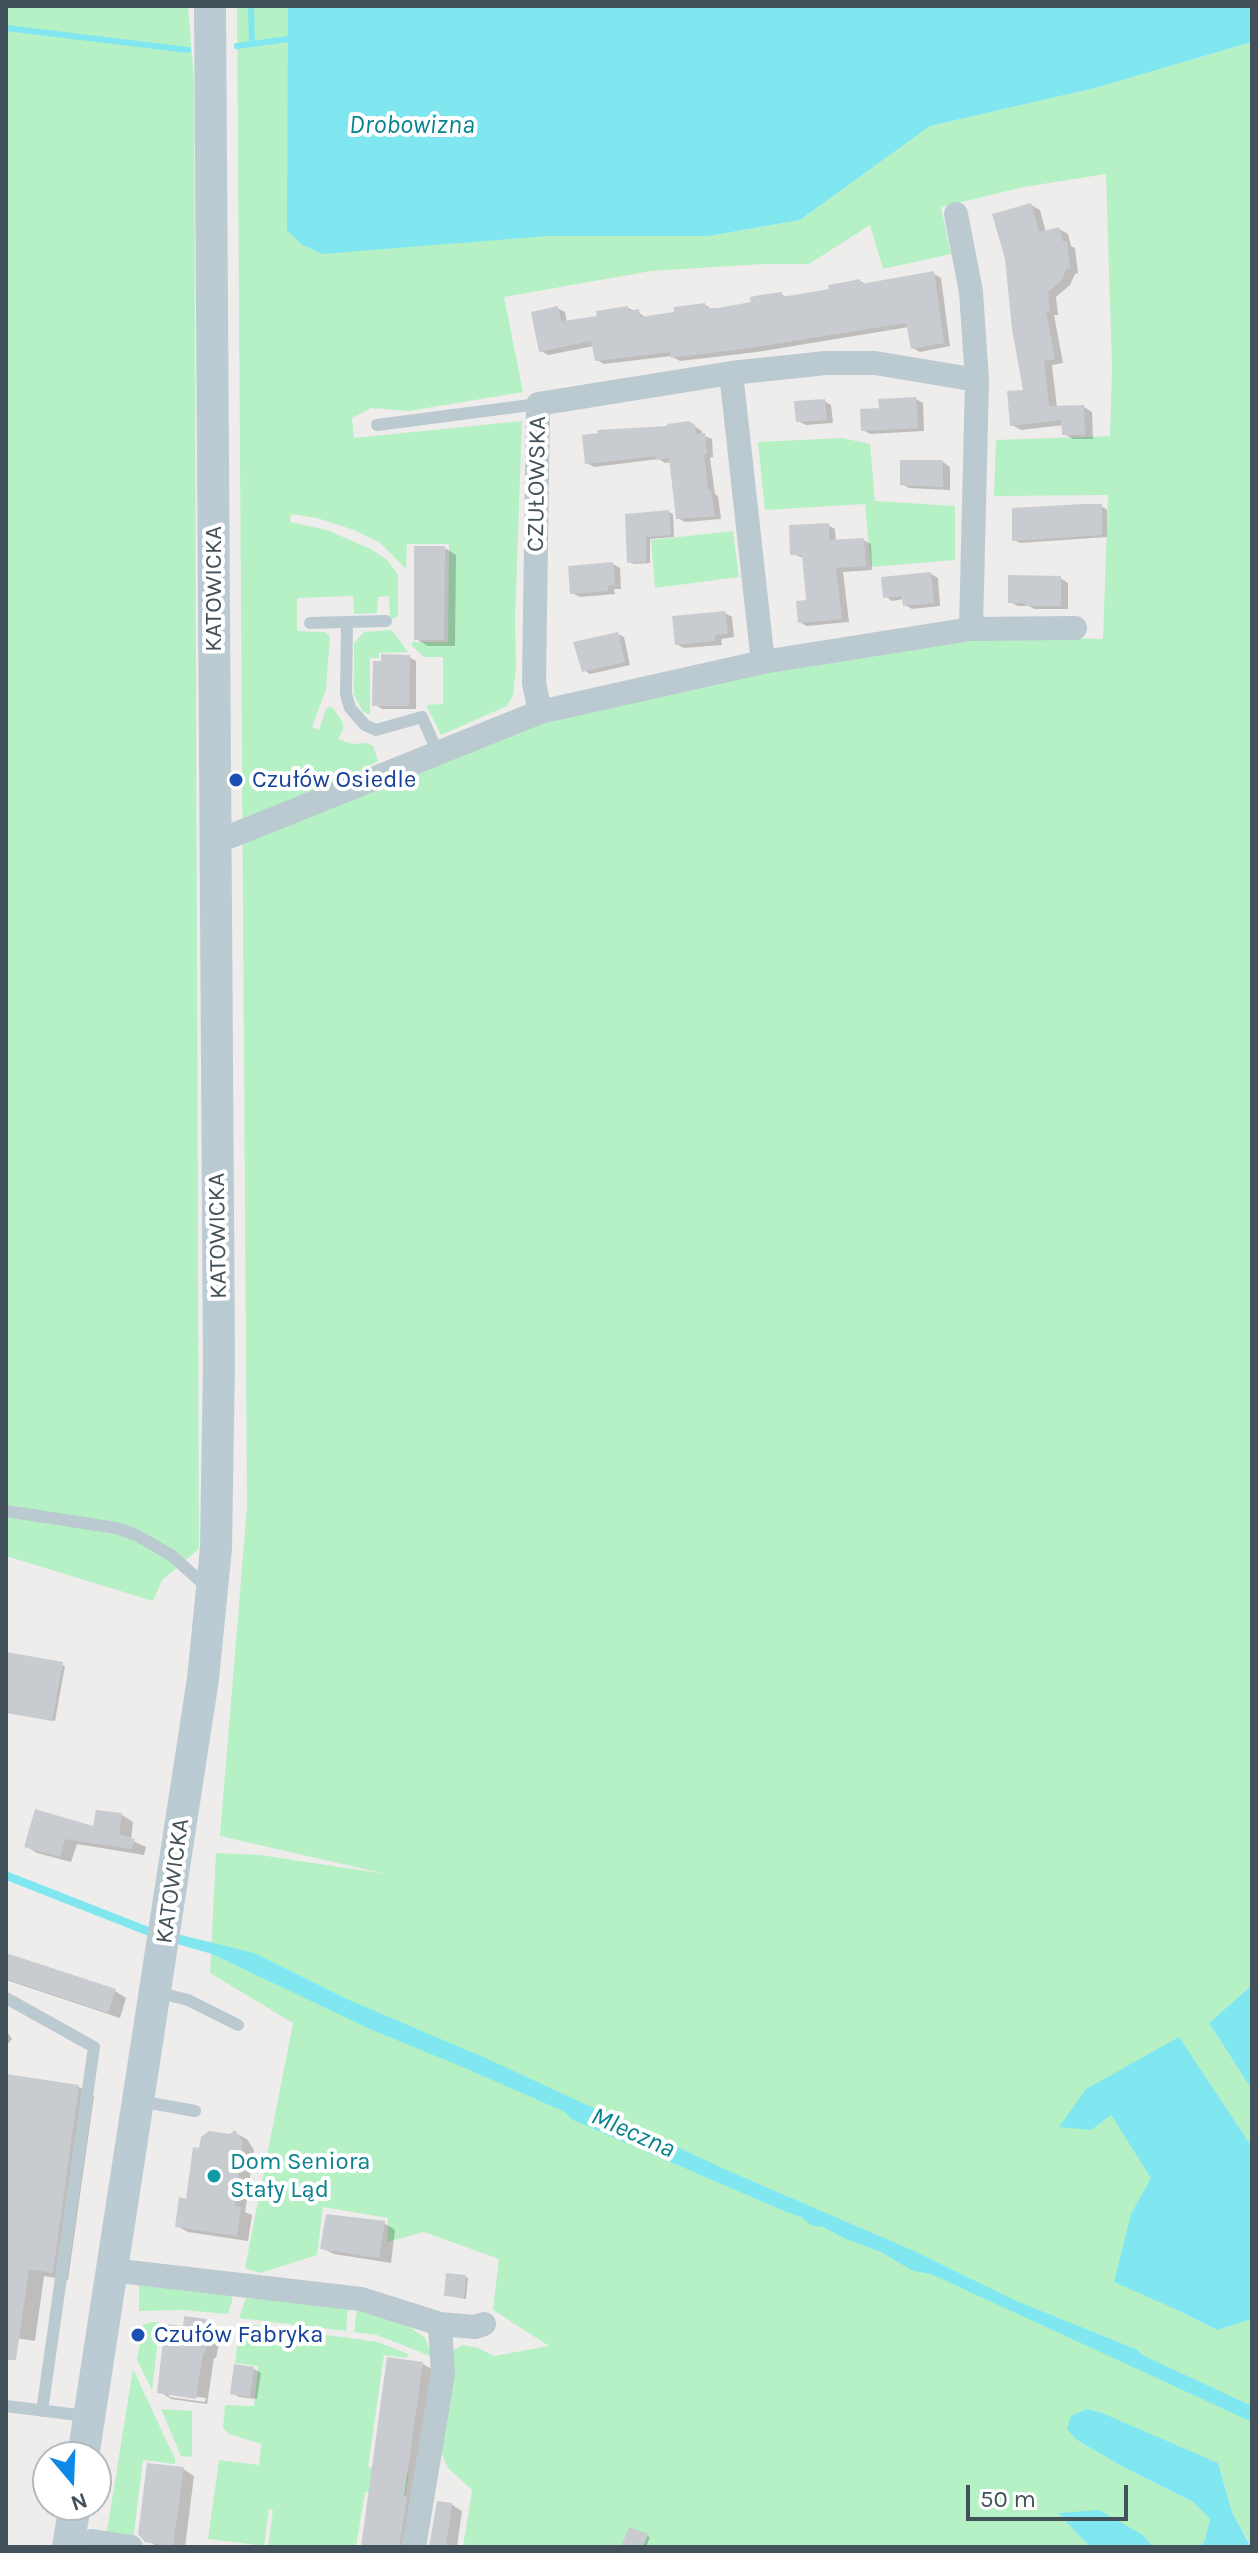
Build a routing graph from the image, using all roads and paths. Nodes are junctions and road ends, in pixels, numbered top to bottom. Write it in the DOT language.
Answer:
graph roads {
  1 [pos="210,6"];
  2 [pos="956,214"];
  3 [pos="731,373"];
  4 [pos="977,380"];
  5 [pos="538,404"];
  6 [pos="377,425"];
  7 [pos="386,621"];
  8 [pos="347,622"];
  9 [pos="310,623"];
  10 [pos="1075,628"];
  11 [pos="971,629"];
  12 [pos="763,662"];
  13 [pos="540,712"];
  14 [pos="438,753"];
  15 [pos="215,841"];
  16 [pos="6,1511"];
  17 [pos="213,1592"];
  18 [pos="158,1978"];
  19 [pos="6,1998"];
  20 [pos="238,2025"];
  21 [pos="139,2101"];
  22 [pos="195,2111"];
  23 [pos="111,2270"];
  24 [pos="440,2324"];
  25 [pos="484,2324"];
  26 [pos="6,2406"];
  27 [pos="42,2411"];
  28 [pos="89,2416"];
  29 [pos="85,2441"];
  30 [pos="75,2521"];
  31 [pos="76,2542"];
  32 [pos="131,2547"];
  33 [pos="414,2547"];
  1 -- 15 [label="main road, KATOWICKA"];
  2 -- 4 [label="street"];
  3 -- 4 [label="street, CZUŁOWSKA"];
  3 -- 5 [label="street, CZUŁOWSKA"];
  3 -- 12 [label="street"];
  4 -- 11 [label="street"];
  5 -- 6 [label="lane"];
  5 -- 13 [label="street, CZUŁOWSKA"];
  7 -- 8 [label="lane"];
  8 -- 9 [label="lane"];
  8 -- 14 [label="lane"];
  10 -- 11 [label="street"];
  11 -- 12 [label="street"];
  12 -- 13 [label="street"];
  13 -- 14 [label="street"];
  14 -- 15 [label="street"];
  15 -- 17 [label="main road, KATOWICKA"];
  16 -- 17 [label="lane"];
  17 -- 18 [label="main road, KATOWICKA"];
  18 -- 20 [label="lane"];
  18 -- 21 [label="main road, KATOWICKA"];
  19 -- 27 [label="lane"];
  21 -- 22 [label="lane"];
  21 -- 23 [label="main road, KATOWICKA"];
  23 -- 24 [label="street"];
  23 -- 28 [label="main road, KATOWICKA"];
  24 -- 25 [label="street"];
  24 -- 33 [label="street"];
  26 -- 27 [label="lane"];
  27 -- 28 [label="lane"];
  28 -- 29 [label="main road, KATOWICKA"];
  30 -- 31 [label="main road"];
  31 -- 32 [label="street"];
}
